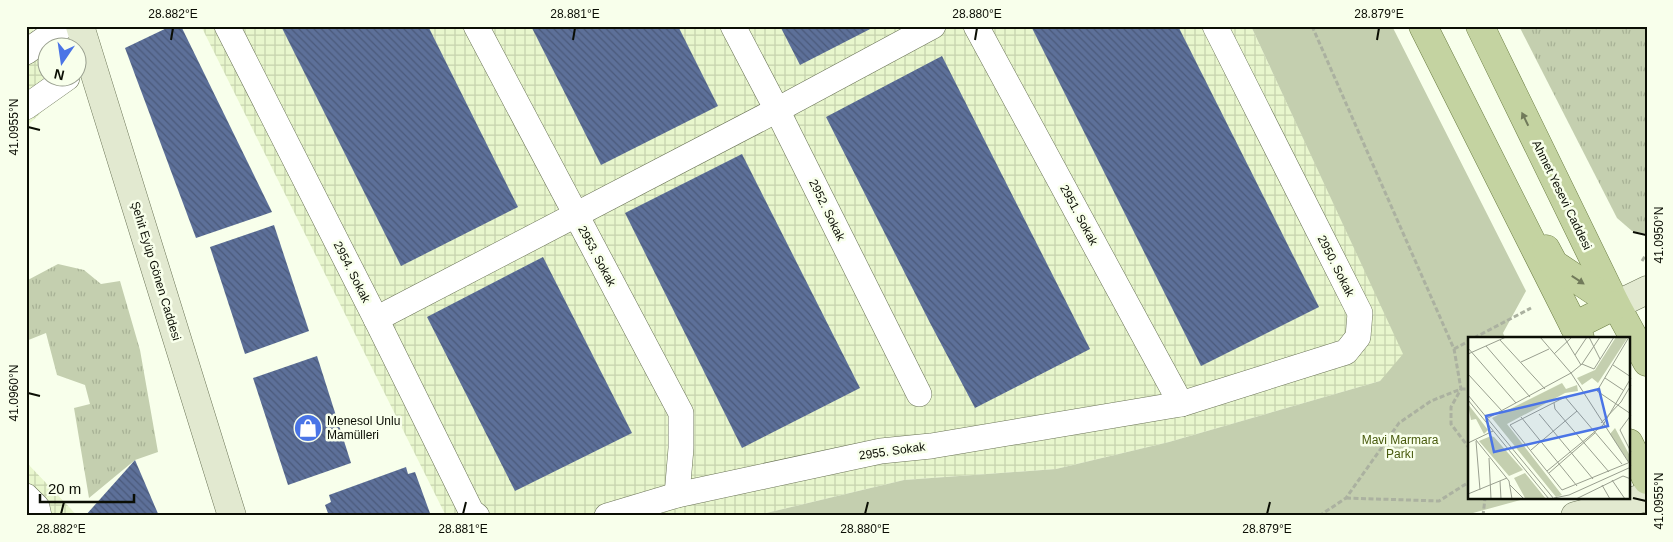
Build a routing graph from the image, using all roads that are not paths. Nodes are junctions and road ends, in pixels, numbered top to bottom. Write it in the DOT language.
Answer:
graph roads {
  1 [pos="63,26"];
  2 [pos="227,26"];
  3 [pos="476,26"];
  4 [pos="734,26"];
  5 [pos="932,26"];
  6 [pos="976,26"];
  7 [pos="1215,26"];
  8 [pos="1423,26"];
  9 [pos="1437,26"];
  10 [pos="1480,26"];
  11 [pos="26,52"];
  12 [pos="88,77"];
  13 [pos="54,88"];
  14 [pos="26,107"];
  15 [pos="778,110"];
  16 [pos="575,214"];
  17 [pos="1647,290"];
  18 [pos="1616,305"];
  19 [pos="376,319"];
  20 [pos="1577,332"];
  21 [pos="1647,362"];
  22 [pos="918,394"];
  23 [pos="1181,404"];
  24 [pos="1630,445"];
  25 [pos="1647,480"];
  26 [pos="677,495"];
  27 [pos="26,496"];
  28 [pos="1647,496"];
  29 [pos="39,516"];
  30 [pos="232,516"];
  31 [pos="477,516"];
  32 [pos="607,516"];
  33 [pos="1575,516"];
  1 -- 11 [label="street"];
  2 -- 19 [label="street, 2954. Sokak"];
  3 -- 16 [label="street, 2953. Sokak"];
  4 -- 15 [label="street, 2952. Sokak"];
  5 -- 15 [label="street"];
  6 -- 23 [label="street, 2951. Sokak"];
  7 -- 23 [label="street, 2950. Sokak"];
  8 -- 20 [label="main road"];
  9 -- 18 [label="main road, one-way"];
  18 -- 10 [label="main road, Ahmet Yesevi Caddesi, one-way"];
  12 -- 30 [label="main road, Şehit Eyüp Gönen Caddesi"];
  13 -- 14 [label="street"];
  15 -- 16 [label="street"];
  15 -- 22 [label="street, 2952. Sokak"];
  16 -- 19 [label="street"];
  16 -- 26 [label="street, 2953. Sokak"];
  17 -- 18 [label="main road"];
  18 -- 20 [label="main road"];
  18 -- 21 [label="main road, Ahmet Yesevi Caddesi"];
  19 -- 31 [label="street, 2954. Sokak"];
  23 -- 26 [label="street, 2955. Sokak"];
  24 -- 25 [label="main road"];
  26 -- 32 [label="street, 2955. Sokak"];
  27 -- 29 [label="street"];
  28 -- 33 [label="main road"];
}
